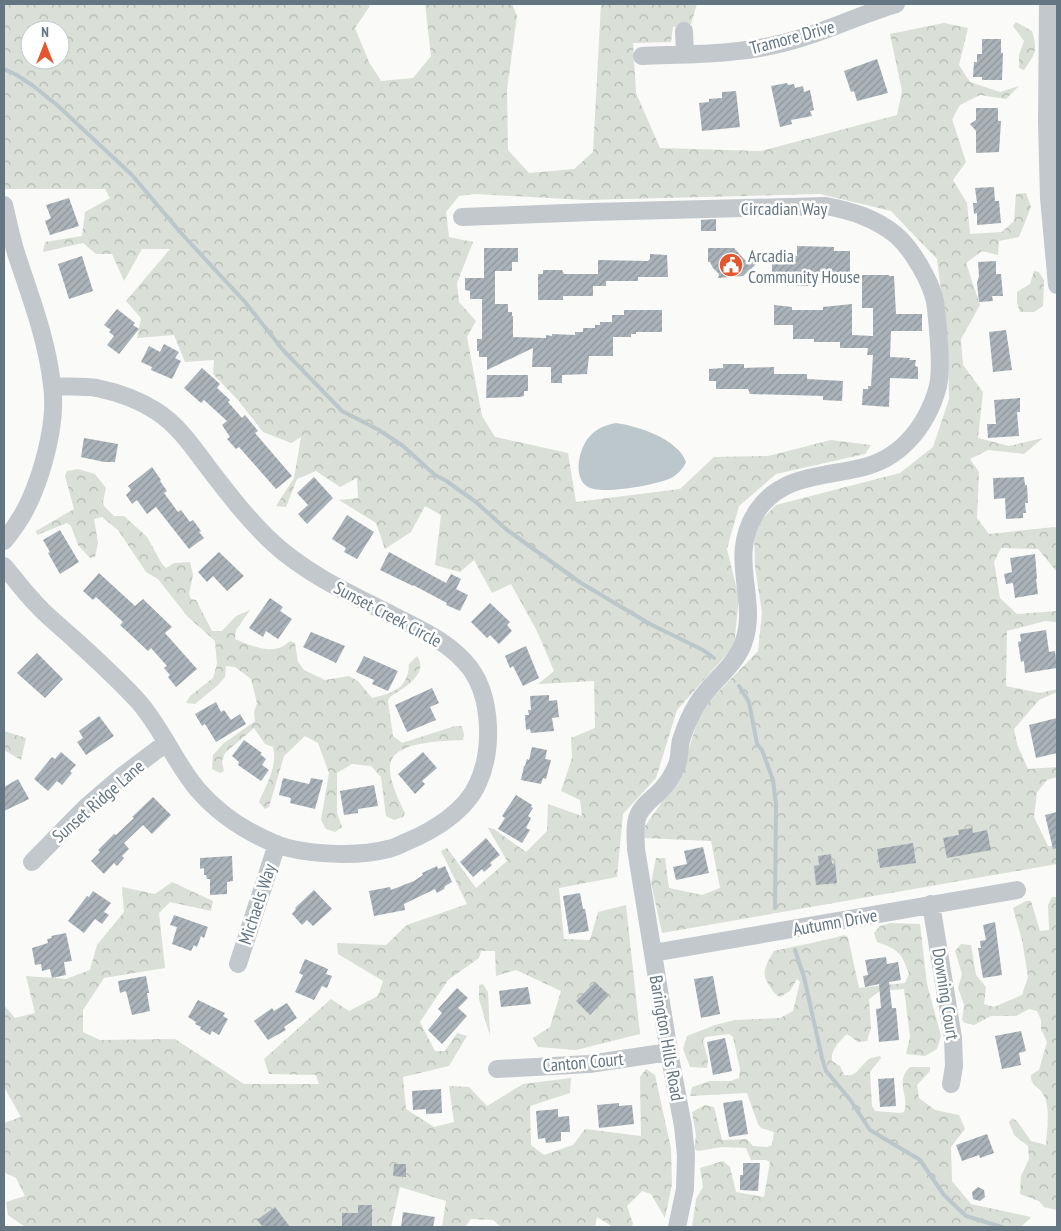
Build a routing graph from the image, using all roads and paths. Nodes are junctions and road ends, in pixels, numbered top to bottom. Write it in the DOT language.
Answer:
graph roads {
  1 [pos="896,4"];
  2 [pos="1048,4"];
  3 [pos="684,31"];
  4 [pos="684,54"];
  5 [pos="642,56"];
  6 [pos="4,205"];
  7 [pos="462,217"];
  8 [pos="10,253"];
  9 [pos="1057,285"];
  10 [pos="53,386"];
  11 [pos="4,541"];
  12 [pos="4,566"];
  13 [pos="166,743"];
  14 [pos="277,844"];
  15 [pos="636,849"];
  16 [pos="32,862"];
  17 [pos="1017,890"];
  18 [pos="931,904"];
  19 [pos="653,953"];
  20 [pos="238,964"];
  21 [pos="669,1052"];
  22 [pos="497,1068"];
  23 [pos="951,1084"];
  24 [pos="677,1227"];
  1 -- 4 [label="street, Tramore Drive"];
  2 -- 9 [label="street"];
  3 -- 4 [label="street"];
  4 -- 5 [label="street, Tramore Drive"];
  6 -- 8 [label="street"];
  7 -- 15 [label="street, Circadian Way"];
  8 -- 10 [label="street"];
  10 -- 11 [label="street"];
  10 -- 14 [label="street, Sunset Creek Circle"];
  12 -- 13 [label="street, Sunset Creek Circle"];
  13 -- 14 [label="street, Sunset Creek Circle"];
  13 -- 16 [label="street, Sunset Ridge Lane"];
  14 -- 20 [label="street, Michaels Way"];
  15 -- 19 [label="street, Barington Hills Road"];
  17 -- 18 [label="street, Autumn Drive"];
  18 -- 19 [label="street, Autumn Drive"];
  18 -- 23 [label="street, Downing Court"];
  19 -- 21 [label="street, Barington Hills Road"];
  21 -- 22 [label="street, Canton Court"];
  21 -- 24 [label="street, Barington Hills Road"];
}
